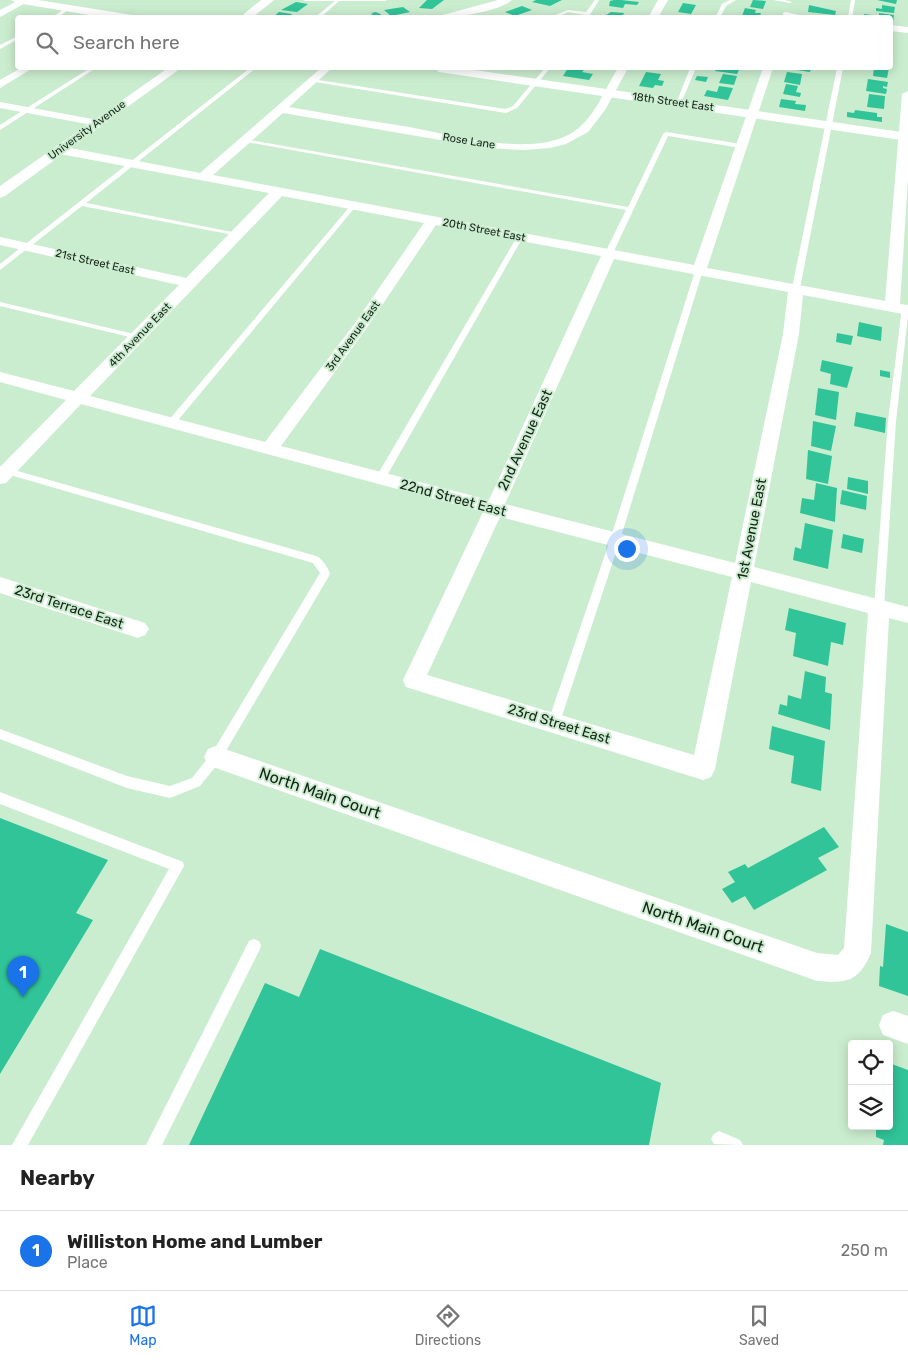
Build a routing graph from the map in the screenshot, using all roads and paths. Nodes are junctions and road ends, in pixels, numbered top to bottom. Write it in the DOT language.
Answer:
graph roads {
  1 [pos="20,0"];
  2 [pos="268,0"];
  3 [pos="305,0"];
  4 [pos="385,0"];
  5 [pos="507,0"];
  6 [pos="598,0"];
  7 [pos="663,0"];
  8 [pos="734,0"];
  9 [pos="775,0"];
  10 [pos="853,0"];
  11 [pos="790,1"];
  12 [pos="336,2"];
  13 [pos="69,8"];
  14 [pos="0,14"];
  15 [pos="57,15"];
  16 [pos="104,15"];
  17 [pos="248,15"];
  18 [pos="320,15"];
  19 [pos="451,15"];
  20 [pos="558,15"];
  21 [pos="582,15"];
  22 [pos="587,15"];
  23 [pos="655,15"];
  24 [pos="718,15"];
  25 [pos="785,15"];
  26 [pos="850,15"];
  27 [pos="893,28"];
  28 [pos="908,30"];
  29 [pos="15,39"];
  30 [pos="0,47"];
  31 [pos="24,70"];
  32 [pos="91,70"];
  33 [pos="172,70"];
  34 [pos="250,70"];
  35 [pos="325,70"];
  36 [pos="453,70"];
  37 [pos="546,70"];
  38 [pos="622,70"];
  39 [pos="693,70"];
  40 [pos="767,70"];
  41 [pos="840,70"];
  42 [pos="312,81"];
  43 [pos="537,82"];
  44 [pos="0,84"];
  45 [pos="608,93"];
  46 [pos="908,94"];
  47 [pos="678,103"];
  48 [pos="0,105"];
  49 [pos="280,109"];
  50 [pos="27,110"];
  51 [pos="752,114"];
  52 [pos="98,123"];
  53 [pos="830,125"];
  54 [pos="0,128"];
  55 [pos="906,136"];
  56 [pos="244,141"];
  57 [pos="741,146"];
  58 [pos="60,150"];
  59 [pos="132,163"];
  60 [pos="204,177"];
  61 [pos="279,191"];
  62 [pos="0,193"];
  63 [pos="81,204"];
  64 [pos="354,205"];
  65 [pos="630,209"];
  66 [pos="433,220"];
  67 [pos="236,235"];
  68 [pos="520,236"];
  69 [pos="0,241"];
  70 [pos="27,246"];
  71 [pos="609,253"];
  72 [pos="0,268"];
  73 [pos="699,270"];
  74 [pos="190,283"];
  75 [pos="796,288"];
  76 [pos="0,304"];
  77 [pos="902,308"];
  78 [pos="138,337"];
  79 [pos="0,377"];
  80 [pos="78,398"];
  81 [pos="172,423"];
  82 [pos="269,450"];
  83 [pos="2,472"];
  84 [pos="380,479"];
  85 [pos="493,509"];
  86 [pos="615,540"];
  87 [pos="744,573"];
  88 [pos="0,585"];
  89 [pos="879,607"];
  90 [pos="908,615"];
  91 [pos="138,629"];
  92 [pos="414,680"];
  93 [pos="554,722"];
  94 [pos="0,734"];
  95 [pos="216,757"];
  96 [pos="702,769"];
  97 [pos="0,798"];
  98 [pos="254,946"];
  99 [pos="719,1139"];
  100 [pos="20,1145"];
  101 [pos="154,1145"];
  102 [pos="735,1145"];
  1 -- 13 [label="street"];
  1 -- 14 [label="street"];
  2 -- 17 [label="street"];
  3 -- 12 [label="lane"];
  4 -- 12 [label="lane"];
  5 -- 19 [label="street"];
  6 -- 22 [label="lane"];
  7 -- 23 [label="street"];
  8 -- 24 [label="lane"];
  9 -- 11 [label="lane"];
  10 -- 26 [label="lane"];
  11 -- 25 [label="street"];
  12 -- 18 [label="lane"];
  13 -- 15 [label="lane"];
  13 -- 16 [label="street"];
  20 -- 21 [label="lane"];
  27 -- 28 [label="street"];
  29 -- 30 [label="lane"];
  31 -- 44 [label="street"];
  32 -- 50 [label="lane"];
  33 -- 52 [label="street, University Avenue"];
  34 -- 59 [label="lane"];
  35 -- 42 [label="street"];
  36 -- 43 [label="street, 18th Street East"];
  37 -- 43 [label="lane"];
  38 -- 45 [label="street, Rose Lane"];
  39 -- 47 [label="lane"];
  40 -- 51 [label="street"];
  41 -- 53 [label="lane"];
  42 -- 43 [label="lane"];
  42 -- 49 [label="street"];
  43 -- 45 [label="street, 18th Street East"];
  45 -- 47 [label="street, 18th Street East"];
  45 -- 49 [label="street, Rose Lane"];
  46 -- 55 [label="street"];
  47 -- 51 [label="street, 18th Street East"];
  48 -- 50 [label="street"];
  49 -- 56 [label="street"];
  50 -- 52 [label="street"];
  50 -- 54 [label="lane"];
  51 -- 53 [label="street, 18th Street East"];
  51 -- 57 [label="street"];
  52 -- 58 [label="street, University Avenue"];
  53 -- 55 [label="street, 18th Street East"];
  53 -- 75 [label="lane"];
  55 -- 77 [label="street"];
  56 -- 60 [label="street"];
  56 -- 65 [label="lane"];
  57 -- 65 [label="lane"];
  57 -- 73 [label="street"];
  58 -- 59 [label="street, 20th Street East"];
  58 -- 62 [label="street, University Avenue"];
  59 -- 60 [label="street, 20th Street East"];
  59 -- 63 [label="lane"];
  60 -- 61 [label="street, 20th Street East"];
  61 -- 64 [label="street, 20th Street East"];
  61 -- 67 [label="street, 4th Avenue East"];
  63 -- 67 [label="lane"];
  63 -- 70 [label="lane"];
  64 -- 66 [label="street, 20th Street East"];
  64 -- 81 [label="lane"];
  65 -- 71 [label="lane"];
  66 -- 68 [label="street, 20th Street East"];
  66 -- 82 [label="street, 3rd Avenue East"];
  67 -- 74 [label="street, 4th Avenue East"];
  68 -- 71 [label="street, 20th Street East"];
  68 -- 84 [label="lane"];
  69 -- 70 [label="street, 21st Street East"];
  70 -- 72 [label="lane"];
  70 -- 74 [label="street, 21st Street East"];
  71 -- 73 [label="street, 20th Street East"];
  71 -- 85 [label="street, 2nd Avenue East"];
  73 -- 75 [label="street, 20th Street East"];
  73 -- 86 [label="lane"];
  74 -- 78 [label="street, 4th Avenue East"];
  75 -- 77 [label="street, 20th Street East"];
  75 -- 87 [label="street, 1st Avenue East"];
  76 -- 78 [label="lane"];
  77 -- 89 [label="lane"];
  78 -- 80 [label="street, 4th Avenue East"];
  79 -- 80 [label="street, 22nd Street East"];
  80 -- 81 [label="street, 22nd Street East"];
  80 -- 83 [label="street, 4th Avenue East"];
  81 -- 82 [label="street, 22nd Street East"];
  82 -- 84 [label="street, 22nd Street East"];
  83 -- 95 [label="lane"];
  84 -- 85 [label="street, 22nd Street East"];
  85 -- 86 [label="street, 22nd Street East"];
  85 -- 92 [label="street, 2nd Avenue East"];
  86 -- 87 [label="street, 22nd Street East"];
  86 -- 93 [label="lane"];
  87 -- 89 [label="street, 22nd Street East"];
  87 -- 96 [label="street, 1st Avenue East"];
  88 -- 91 [label="street, 23rd Terrace East"];
  89 -- 90 [label="street, 22nd Street East"];
  89 -- 95 [label="street, North Main Court"];
  92 -- 93 [label="street, 23rd Street East"];
  93 -- 96 [label="street, 23rd Street East"];
  94 -- 95 [label="lane"];
  97 -- 100 [label="lane"];
  98 -- 101 [label="lane"];
  99 -- 102 [label="lane"];
}
